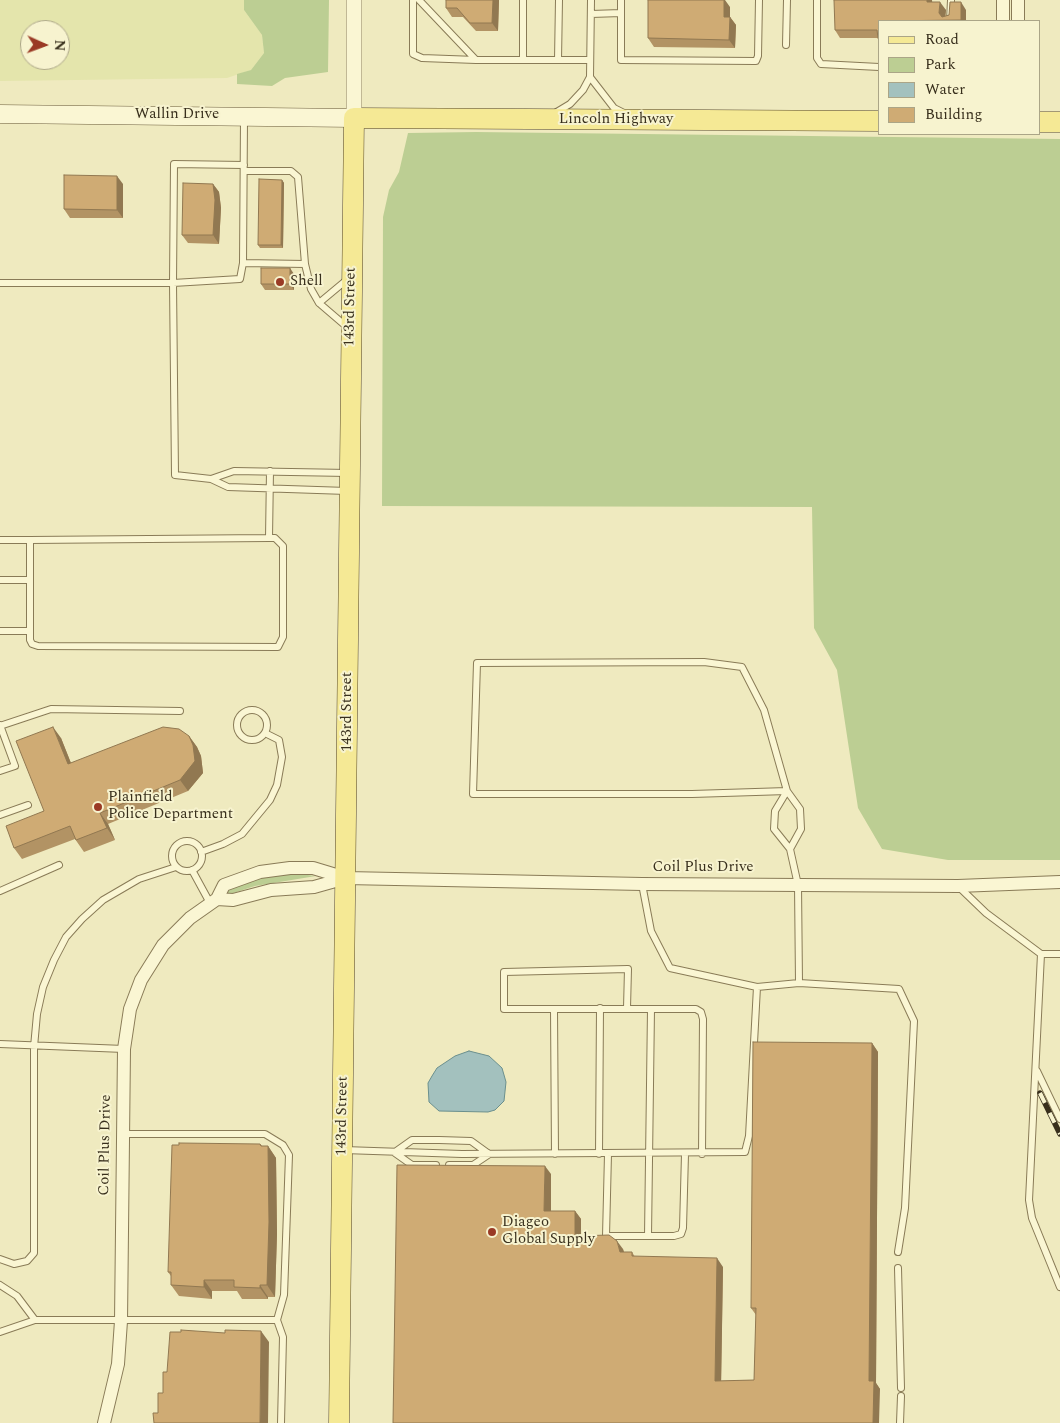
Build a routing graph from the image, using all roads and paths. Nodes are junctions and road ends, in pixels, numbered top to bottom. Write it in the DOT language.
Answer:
graph roads {
  1 [pos="354,0"];
  2 [pos="413,0"];
  3 [pos="419,0"];
  4 [pos="523,0"];
  5 [pos="559,0"];
  6 [pos="591,0"];
  7 [pos="621,0"];
  8 [pos="759,0"];
  9 [pos="787,0"];
  10 [pos="817,0"];
  11 [pos="951,0"];
  12 [pos="1003,0"];
  13 [pos="1018,0"];
  14 [pos="621,13"];
  15 [pos="591,14"];
  16 [pos="950,20"];
  17 [pos="1003,20"];
  18 [pos="1018,20"];
  19 [pos="786,45"];
  20 [pos="476,60"];
  21 [pos="523,60"];
  22 [pos="558,60"];
  23 [pos="590,60"];
  24 [pos="878,67"];
  25 [pos="590,77"];
  26 [pos="0,114"];
  27 [pos="244,116"];
  28 [pos="354,118"];
  29 [pos="545,119"];
  30 [pos="636,120"];
  31 [pos="878,121"];
  32 [pos="1040,122"];
  33 [pos="1060,122"];
  34 [pos="244,168"];
  35 [pos="243,263"];
  36 [pos="305,264"];
  37 [pos="351,276"];
  38 [pos="0,283"];
  39 [pos="173,283"];
  40 [pos="319,303"];
  41 [pos="350,329"];
  42 [pos="270,472"];
  43 [pos="211,479"];
  44 [pos="349,482"];
  45 [pos="270,488"];
  46 [pos="269,538"];
  47 [pos="0,540"];
  48 [pos="30,540"];
  49 [pos="0,580"];
  50 [pos="30,580"];
  51 [pos="0,631"];
  52 [pos="30,631"];
  53 [pos="180,710"];
  54 [pos="0,726"];
  55 [pos="265,733"];
  56 [pos="0,771"];
  57 [pos="787,790"];
  58 [pos="28,805"];
  59 [pos="0,815"];
  60 [pos="790,848"];
  61 [pos="201,852"];
  62 [pos="59,865"];
  63 [pos="176,866"];
  64 [pos="192,870"];
  65 [pos="346,878"];
  66 [pos="1060,882"];
  67 [pos="642,884"];
  68 [pos="798,885"];
  69 [pos="958,886"];
  70 [pos="0,891"];
  71 [pos="213,901"];
  72 [pos="1041,954"];
  73 [pos="1060,954"];
  74 [pos="799,984"];
  75 [pos="757,987"];
  76 [pos="600,1008"];
  77 [pos="627,1008"];
  78 [pos="554,1009"];
  79 [pos="651,1009"];
  80 [pos="0,1044"];
  81 [pos="34,1047"];
  82 [pos="124,1049"];
  83 [pos="1036,1068"];
  84 [pos="1060,1119"];
  85 [pos="122,1134"];
  86 [pos="342,1150"];
  87 [pos="394,1153"];
  88 [pos="489,1154"];
  89 [pos="554,1154"];
  90 [pos="598,1154"];
  91 [pos="608,1154"];
  92 [pos="650,1154"];
  93 [pos="685,1154"];
  94 [pos="702,1154"];
  95 [pos="648,1236"];
  96 [pos="898,1252"];
  97 [pos="0,1259"];
  98 [pos="898,1268"];
  99 [pos="0,1285"];
  100 [pos="1060,1287"];
  101 [pos="36,1320"];
  102 [pos="277,1320"];
  103 [pos="122,1321"];
  104 [pos="0,1332"];
  105 [pos="901,1388"];
  106 [pos="901,1396"];
  107 [pos="104,1423"];
  108 [pos="281,1423"];
  109 [pos="339,1423"];
  110 [pos="900,1423"];
  1 -- 28 [label="street, 143rd Street"];
  2 -- 20 [label="lane"];
  3 -- 20 [label="lane"];
  4 -- 21 [label="lane"];
  5 -- 22 [label="lane"];
  6 -- 15 [label="lane"];
  7 -- 14 [label="lane"];
  8 -- 14 [label="lane"];
  9 -- 19 [label="lane"];
  10 -- 24 [label="lane"];
  11 -- 16 [label="lane"];
  12 -- 17 [label="street"];
  13 -- 18 [label="street"];
  14 -- 15 [label="lane"];
  15 -- 23 [label="lane"];
  20 -- 21 [label="lane"];
  21 -- 22 [label="lane"];
  22 -- 23 [label="lane"];
  23 -- 25 [label="lane"];
  25 -- 29 [label="lane"];
  25 -- 30 [label="lane"];
  26 -- 27 [label="main road, Wallin Drive"];
  27 -- 28 [label="main road, Wallin Drive"];
  27 -- 34 [label="lane"];
  28 -- 29 [label="main road, Lincoln Highway"];
  28 -- 37 [label="main road, 143rd Street"];
  29 -- 30 [label="main road, Lincoln Highway"];
  30 -- 31 [label="main road, Lincoln Highway"];
  32 -- 33 [label="main road"];
  34 -- 35 [label="lane"];
  34 -- 36 [label="lane"];
  34 -- 39 [label="lane"];
  35 -- 36 [label="lane"];
  35 -- 39 [label="lane"];
  36 -- 40 [label="lane"];
  37 -- 40 [label="lane"];
  37 -- 41 [label="main road, 143rd Street"];
  38 -- 39 [label="lane"];
  39 -- 43 [label="lane"];
  40 -- 41 [label="lane"];
  41 -- 44 [label="main road, 143rd Street"];
  42 -- 43 [label="lane"];
  42 -- 44 [label="lane"];
  42 -- 45 [label="lane"];
  43 -- 45 [label="lane"];
  44 -- 45 [label="lane"];
  44 -- 65 [label="main road, 143rd Street"];
  45 -- 46 [label="lane"];
  46 -- 48 [label="lane"];
  46 -- 52 [label="lane"];
  47 -- 48 [label="lane"];
  48 -- 50 [label="lane"];
  49 -- 50 [label="lane"];
  50 -- 52 [label="lane"];
  51 -- 52 [label="lane"];
  53 -- 54 [label="lane"];
  54 -- 56 [label="lane"];
  55 -- 55 [label="lane"];
  55 -- 61 [label="lane"];
  57 -- 57 [label="lane"];
  57 -- 60 [label="lane"];
  57 -- 60 [label="lane"];
  58 -- 59 [label="lane"];
  60 -- 68 [label="lane"];
  61 -- 63 [label="lane"];
  61 -- 64 [label="lane"];
  62 -- 70 [label="lane"];
  63 -- 64 [label="lane"];
  63 -- 81 [label="lane"];
  64 -- 71 [label="lane"];
  65 -- 67 [label="street, Coil Plus Drive"];
  65 -- 71 [label="street, Coil Plus Drive"];
  65 -- 71 [label="street, Coil Plus Drive"];
  65 -- 86 [label="main road, 143rd Street"];
  66 -- 69 [label="street, Coil Plus Drive"];
  67 -- 68 [label="street, Coil Plus Drive"];
  67 -- 75 [label="lane"];
  68 -- 69 [label="street, Coil Plus Drive"];
  68 -- 74 [label="lane"];
  69 -- 72 [label="lane"];
  71 -- 82 [label="street, Coil Plus Drive"];
  72 -- 73 [label="lane"];
  72 -- 83 [label="lane"];
  74 -- 75 [label="lane"];
  74 -- 96 [label="lane"];
  75 -- 94 [label="lane"];
  76 -- 77 [label="lane"];
  76 -- 78 [label="lane"];
  76 -- 90 [label="lane"];
  77 -- 78 [label="lane"];
  77 -- 79 [label="lane"];
  78 -- 89 [label="lane"];
  79 -- 92 [label="lane"];
  79 -- 94 [label="lane"];
  80 -- 81 [label="lane"];
  81 -- 82 [label="lane"];
  81 -- 97 [label="lane"];
  82 -- 85 [label="street, Coil Plus Drive"];
  83 -- 84 [label="lane"];
  83 -- 100 [label="lane"];
  85 -- 102 [label="lane"];
  85 -- 103 [label="street, Coil Plus Drive"];
  86 -- 87 [label="lane"];
  86 -- 109 [label="main road, 143rd Street"];
  87 -- 88 [label="lane"];
  87 -- 88 [label="lane"];
  87 -- 88 [label="lane"];
  88 -- 89 [label="lane"];
  89 -- 90 [label="lane"];
  90 -- 91 [label="lane"];
  91 -- 92 [label="lane"];
  91 -- 95 [label="lane"];
  92 -- 93 [label="lane"];
  92 -- 95 [label="lane"];
  93 -- 94 [label="lane"];
  93 -- 95 [label="lane"];
  98 -- 105 [label="lane"];
  99 -- 101 [label="lane"];
  101 -- 103 [label="lane"];
  101 -- 104 [label="lane"];
  102 -- 103 [label="lane"];
  102 -- 108 [label="lane"];
  103 -- 107 [label="street, Coil Plus Drive"];
  106 -- 110 [label="lane"];
}
